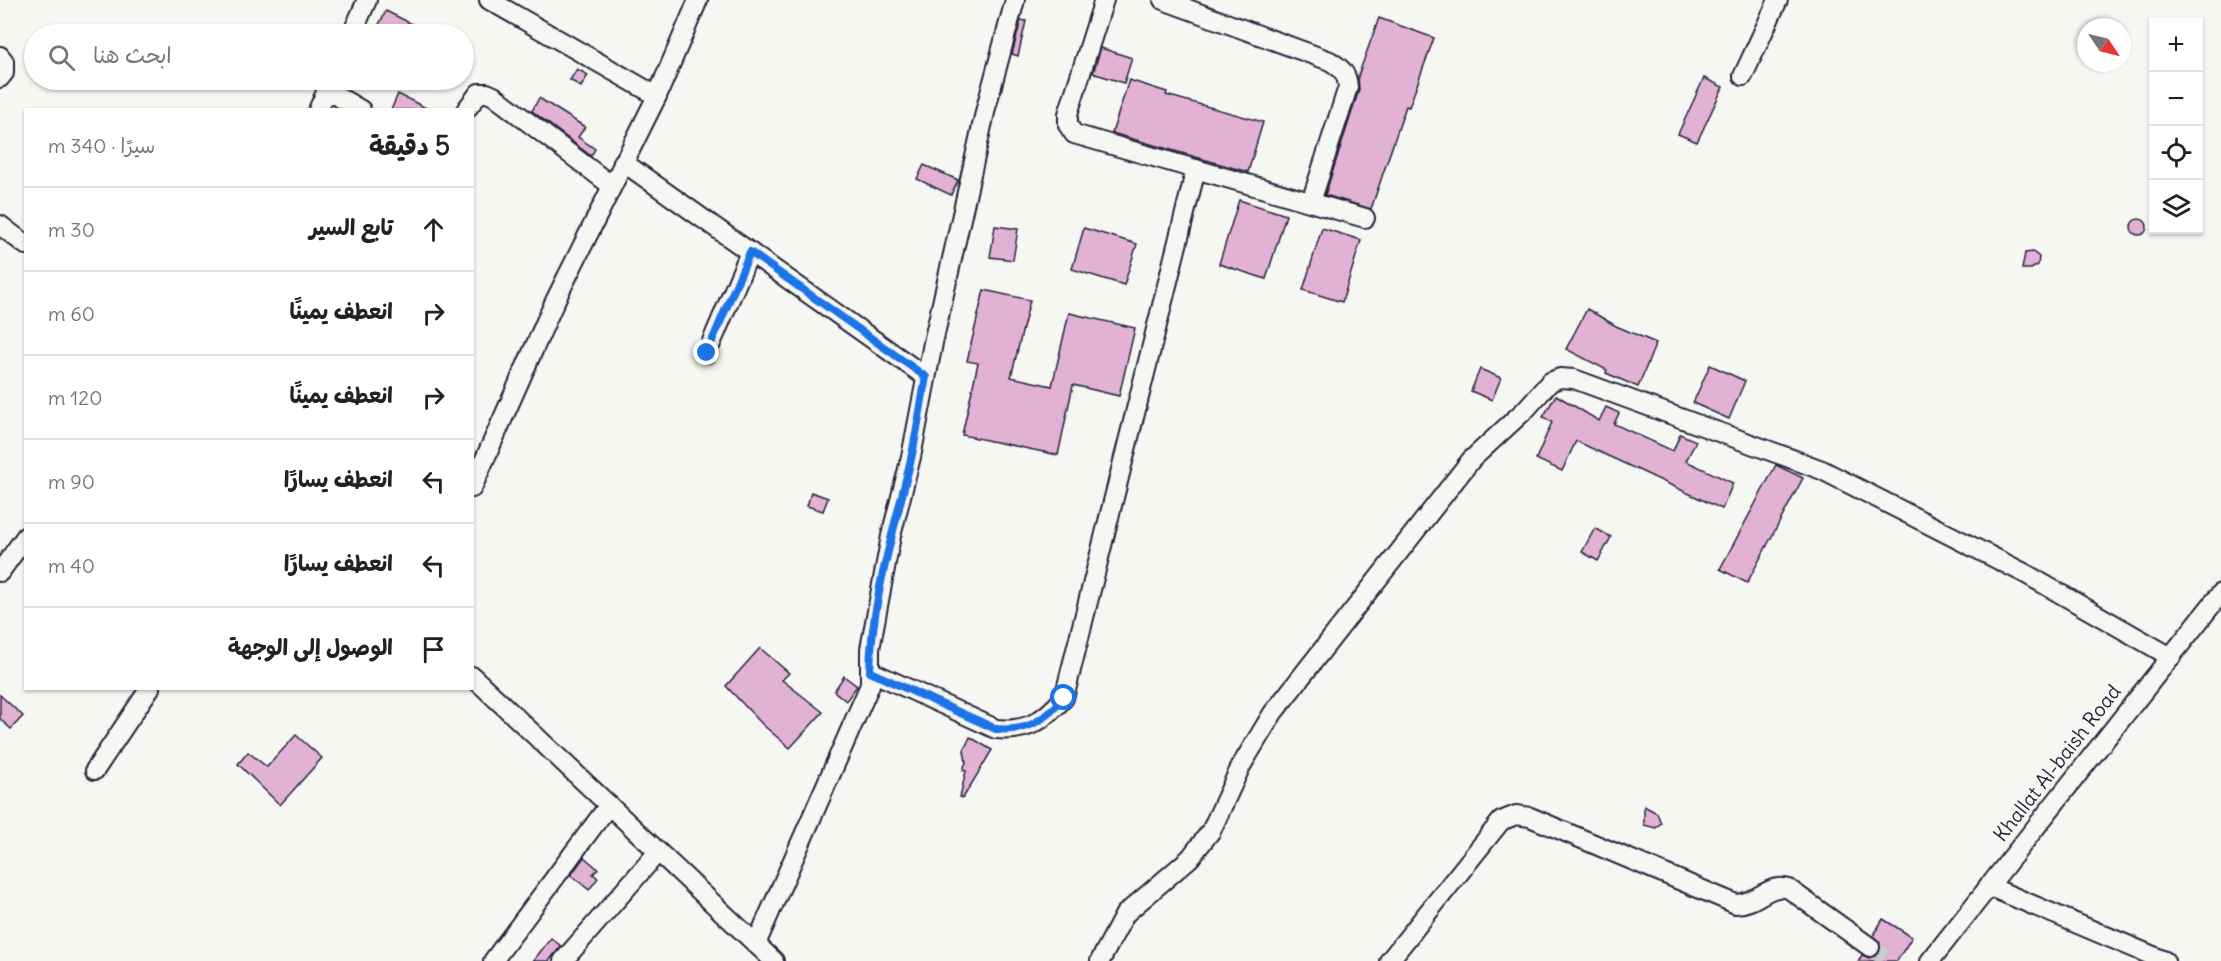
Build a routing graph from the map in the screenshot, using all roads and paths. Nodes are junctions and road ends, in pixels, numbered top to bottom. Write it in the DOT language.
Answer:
graph roads {
  1 [pos="367,0"];
  2 [pos="489,0"];
  3 [pos="698,0"];
  4 [pos="1015,0"];
  5 [pos="1104,0"];
  6 [pos="1163,0"];
  7 [pos="1778,0"];
  8 [pos="356,24"];
  9 [pos="0,56"];
  10 [pos="1743,76"];
  11 [pos="0,78"];
  12 [pos="327,90"];
  13 [pos="335,90"];
  14 [pos="657,96"];
  15 [pos="319,108"];
  16 [pos="358,108"];
  17 [pos="467,108"];
  18 [pos="623,162"];
  19 [pos="1196,169"];
  20 [pos="612,186"];
  21 [pos="1311,202"];
  22 [pos="1365,218"];
  23 [pos="0,225"];
  24 [pos="24,243"];
  25 [pos="750,252"];
  26 [pos="707,353"];
  27 [pos="926,377"];
  28 [pos="474,483"];
  29 [pos="24,539"];
  30 [pos="0,572"];
  31 [pos="2221,593"];
  32 [pos="2171,657"];
  33 [pos="870,672"];
  34 [pos="474,678"];
  35 [pos="149,690"];
  36 [pos="95,770"];
  37 [pos="609,805"];
  38 [pos="658,852"];
  39 [pos="1988,886"];
  40 [pos="756,944"];
  41 [pos="1870,947"];
  42 [pos="493,961"];
  43 [pos="563,961"];
  44 [pos="774,961"];
  45 [pos="1100,961"];
  46 [pos="1389,961"];
  47 [pos="1930,961"];
  48 [pos="2165,961"];
  1 -- 8 [label="street"];
  2 -- 14 [label="street"];
  3 -- 14 [label="street"];
  4 -- 27 [label="street"];
  5 -- 19 [label="street"];
  6 -- 21 [label="street"];
  7 -- 10 [label="street"];
  9 -- 11 [label="street"];
  12 -- 15 [label="street"];
  13 -- 16 [label="street"];
  14 -- 18 [label="street"];
  17 -- 20 [label="street"];
  18 -- 20 [label="street"];
  18 -- 25 [label="street"];
  19 -- 21 [label="street"];
  19 -- 33 [label="street"];
  20 -- 28 [label="street"];
  21 -- 22 [label="street"];
  23 -- 24 [label="street"];
  25 -- 26 [label="street"];
  25 -- 27 [label="street"];
  27 -- 33 [label="street"];
  29 -- 30 [label="street"];
  31 -- 32 [label="street, Khallat Al-baish Road"];
  32 -- 39 [label="street, Khallat Al-baish Road"];
  32 -- 45 [label="street"];
  33 -- 40 [label="street"];
  34 -- 37 [label="street"];
  35 -- 36 [label="street"];
  37 -- 38 [label="street"];
  37 -- 42 [label="street"];
  38 -- 40 [label="street"];
  38 -- 43 [label="street"];
  39 -- 47 [label="street, Khallat Al-baish Road"];
  39 -- 48 [label="street"];
  40 -- 44 [label="street"];
  41 -- 46 [label="street"];
}
